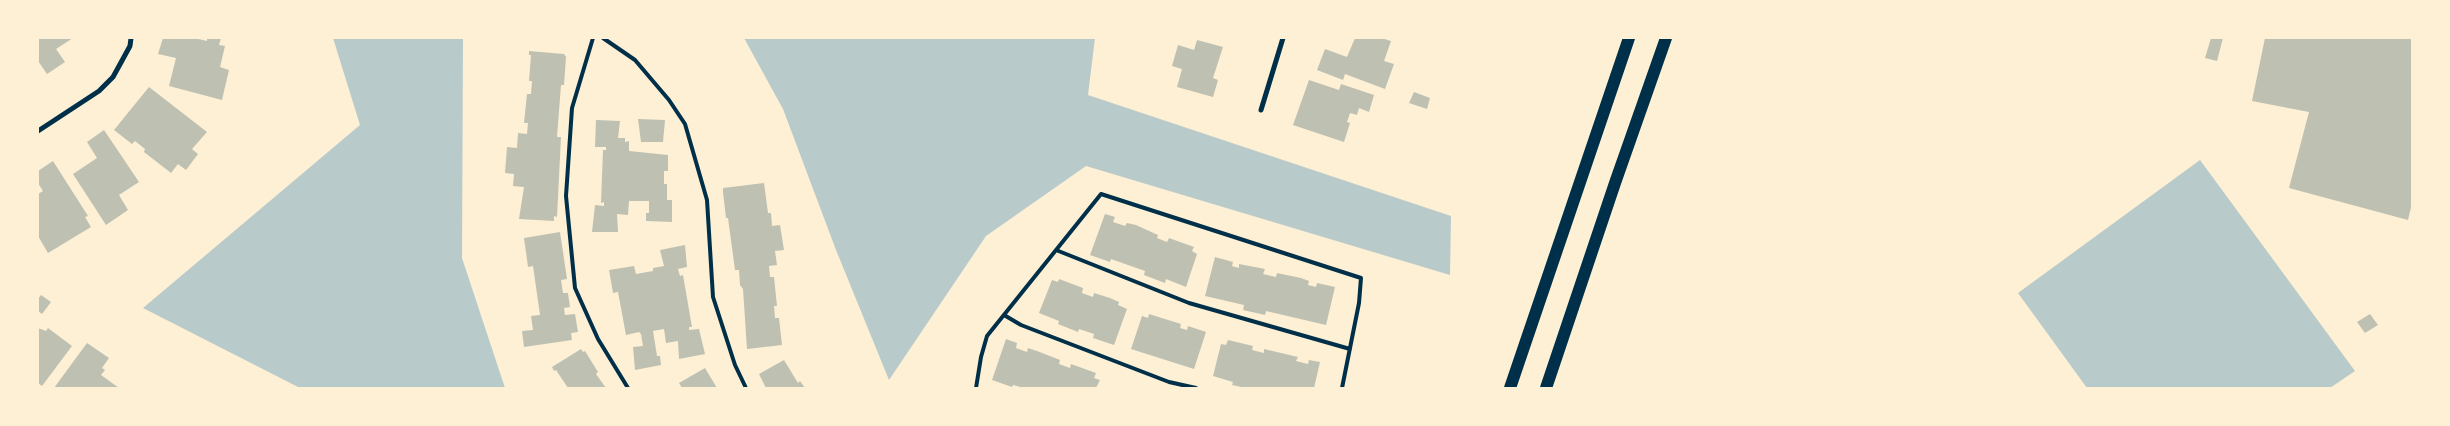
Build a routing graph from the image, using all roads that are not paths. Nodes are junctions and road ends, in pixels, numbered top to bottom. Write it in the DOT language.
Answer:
graph roads {
  1 [pos="131,38"];
  2 [pos="593,38"];
  3 [pos="603,38"];
  4 [pos="1283,38"];
  5 [pos="1628,38"];
  6 [pos="1666,38"];
  7 [pos="1261,110"];
  8 [pos="38,131"];
  9 [pos="1056,250"];
  10 [pos="1004,315"];
  11 [pos="1350,349"];
  12 [pos="628,388"];
  13 [pos="746,388"];
  14 [pos="976,388"];
  15 [pos="1196,388"];
  16 [pos="1342,388"];
  17 [pos="1510,388"];
  18 [pos="1546,388"];
  1 -- 8 [label="street"];
  2 -- 12 [label="lane"];
  3 -- 13 [label="lane"];
  4 -- 7 [label="street"];
  5 -- 17 [label="main road"];
  6 -- 18 [label="main road"];
  9 -- 10 [label="lane"];
  9 -- 11 [label="lane"];
  9 -- 11 [label="lane"];
  10 -- 14 [label="lane"];
  10 -- 15 [label="lane"];
  11 -- 16 [label="lane"];
}
